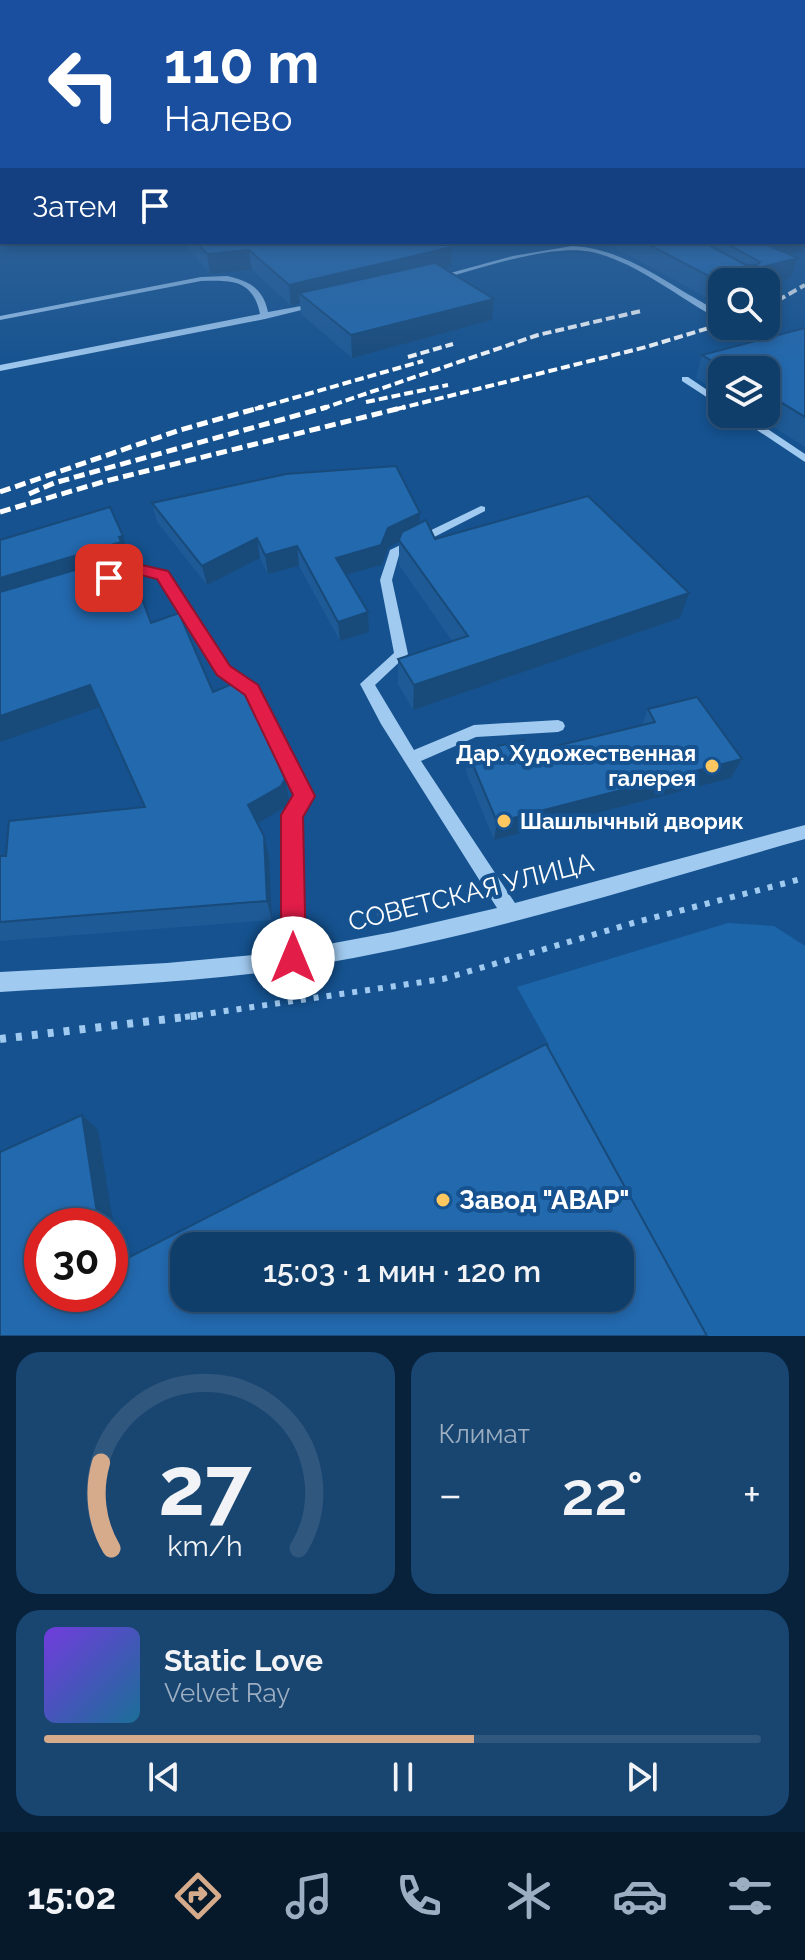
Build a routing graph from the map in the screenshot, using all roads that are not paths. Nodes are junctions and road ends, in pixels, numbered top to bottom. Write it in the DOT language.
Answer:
graph roads {
  1 [pos="420,281"];
  2 [pos="327,303"];
  3 [pos="708,309"];
  4 [pos="265,317"];
  5 [pos="0,318"];
  6 [pos="0,368"];
  7 [pos="685,379"];
  8 [pos="708,395"];
  9 [pos="759,428"];
  10 [pos="805,459"];
  11 [pos="481,509"];
  12 [pos="106,579"];
  13 [pos="558,726"];
  14 [pos="411,758"];
  15 [pos="805,832"];
  16 [pos="510,912"];
  17 [pos="293,958"];
  18 [pos="0,982"];
  1 -- 3 [label="street"];
  2 -- 4 [label="street"];
  4 -- 5 [label="street"];
  4 -- 6 [label="street"];
  7 -- 8 [label="street"];
  9 -- 10 [label="street"];
  11 -- 14 [label="street"];
  12 -- 17 [label="street"];
  13 -- 14 [label="street"];
  14 -- 16 [label="street"];
  15 -- 16 [label="street, СОВЕТСКАЯ УЛИЦА"];
  16 -- 17 [label="street, СОВЕТСКАЯ УЛИЦА"];
  17 -- 18 [label="street, СОВЕТСКАЯ УЛИЦА"];
}
